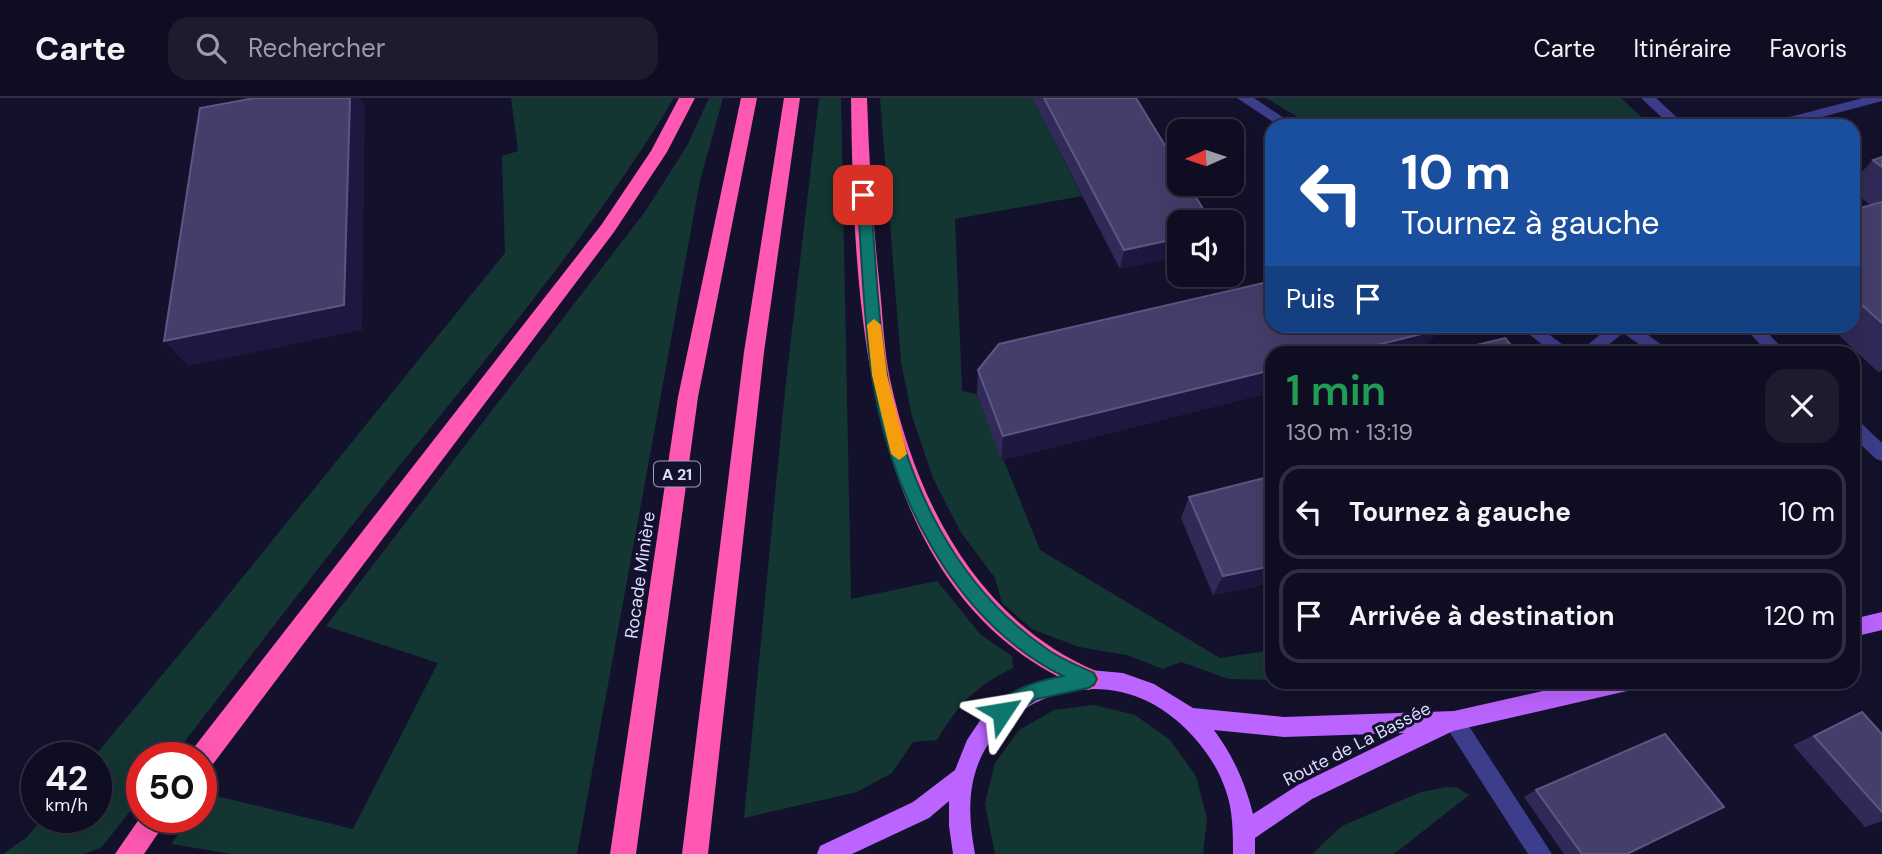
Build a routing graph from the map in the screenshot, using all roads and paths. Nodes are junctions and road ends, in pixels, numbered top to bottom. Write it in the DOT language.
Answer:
graph roads {
  1 [pos="687,98"];
  2 [pos="749,98"];
  3 [pos="792,98"];
  4 [pos="859,98"];
  5 [pos="1244,98"];
  6 [pos="1648,98"];
  7 [pos="1879,98"];
  8 [pos="1278,119"];
  9 [pos="1671,119"];
  10 [pos="1798,119"];
  11 [pos="1537,333"];
  12 [pos="1611,333"];
  13 [pos="1635,333"];
  14 [pos="1758,333"];
  15 [pos="1556,346"];
  16 [pos="1595,346"];
  17 [pos="1654,346"];
  18 [pos="1772,346"];
  19 [pos="1860,433"];
  20 [pos="1882,454"];
  21 [pos="1882,621"];
  22 [pos="1860,626"];
  23 [pos="1088,679"];
  24 [pos="1596,689"];
  25 [pos="1191,718"];
  26 [pos="1454,721"];
  27 [pos="214,742"];
  28 [pos="961,778"];
  29 [pos="1246,831"];
  30 [pos="144,833"];
  31 [pos="128,854"];
  32 [pos="623,854"];
  33 [pos="695,854"];
  34 [pos="828,854"];
  35 [pos="964,854"];
  36 [pos="1244,854"];
  37 [pos="1541,854"];
  1 -- 27 [label="highway"];
  2 -- 32 [label="highway, Rocade Minière / A 21"];
  3 -- 33 [label="highway"];
  4 -- 23 [label="highway"];
  5 -- 8 [label="street"];
  6 -- 9 [label="street"];
  7 -- 10 [label="street"];
  11 -- 15 [label="street"];
  12 -- 16 [label="street"];
  13 -- 17 [label="street"];
  14 -- 18 [label="street"];
  19 -- 20 [label="street"];
  21 -- 22 [label="main road"];
  23 -- 25 [label="main road"];
  23 -- 28 [label="main road"];
  24 -- 26 [label="main road, Route de La Bassée"];
  25 -- 26 [label="main road, Route de La Bassée"];
  25 -- 29 [label="main road"];
  26 -- 29 [label="main road, Route de La Bassée"];
  26 -- 37 [label="street"];
  28 -- 34 [label="main road"];
  28 -- 35 [label="main road"];
  29 -- 36 [label="main road"];
  30 -- 31 [label="highway"];
}
